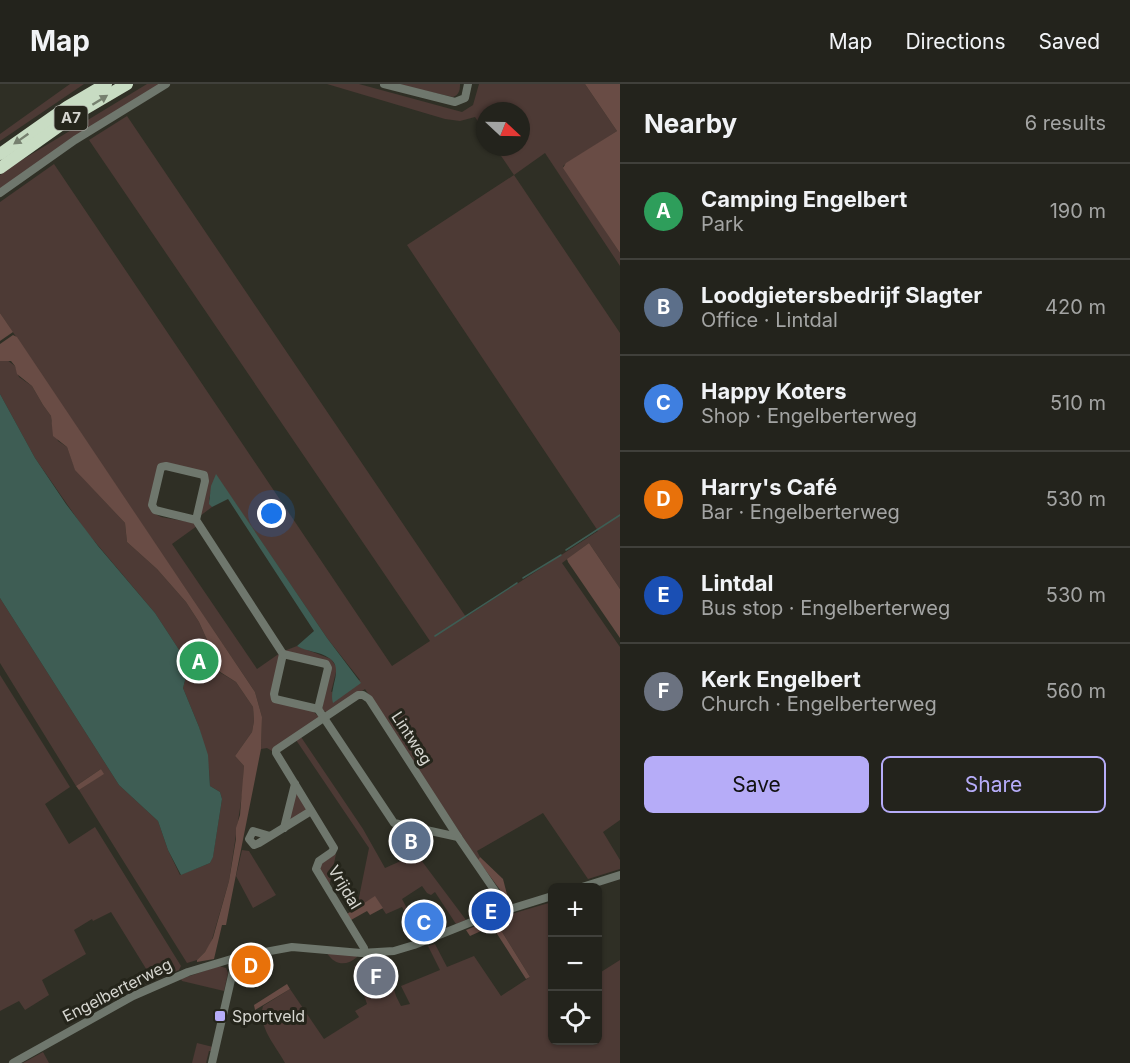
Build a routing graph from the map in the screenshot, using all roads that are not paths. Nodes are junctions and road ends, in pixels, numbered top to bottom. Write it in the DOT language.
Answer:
graph roads {
  1 [pos="105,84"];
  2 [pos="127,84"];
  3 [pos="166,84"];
  4 [pos="384,84"];
  5 [pos="462,84"];
  6 [pos="468,84"];
  7 [pos="455,102"];
  8 [pos="0,154"];
  9 [pos="0,168"];
  10 [pos="0,193"];
  11 [pos="196,520"];
  12 [pos="283,654"];
  13 [pos="318,709"];
  14 [pos="324,718"];
  15 [pos="295,784"];
  16 [pos="311,811"];
  17 [pos="284,828"];
  18 [pos="270,836"];
  19 [pos="458,837"];
  20 [pos="620,875"];
  21 [pos="595,883"];
  22 [pos="548,897"];
  23 [pos="508,910"];
  24 [pos="365,953"];
  25 [pos="238,957"];
  26 [pos="225,961"];
  27 [pos="233,971"];
  28 [pos="14,1063"];
  29 [pos="212,1063"];
  1 -- 8 [label="highway, A7, one-way"];
  9 -- 2 [label="highway, A7, one-way"];
  3 -- 10 [label="street"];
  4 -- 7 [label="street"];
  5 -- 7 [label="street"];
  6 -- 7 [label="street"];
  11 -- 11 [label="street"];
  11 -- 12 [label="street"];
  12 -- 13 [label="street"];
  12 -- 13 [label="street"];
  13 -- 14 [label="street"];
  14 -- 15 [label="street, Vrijdal"];
  14 -- 19 [label="street"];
  14 -- 19 [label="street, Lintweg"];
  15 -- 16 [label="street, Vrijdal"];
  15 -- 17 [label="street"];
  16 -- 17 [label="street"];
  16 -- 24 [label="street, Vrijdal"];
  17 -- 18 [label="street"];
  19 -- 23 [label="street"];
  20 -- 21 [label="street"];
  22 -- 23 [label="street, Engelberterweg"];
  23 -- 24 [label="street, Engelberterweg"];
  24 -- 25 [label="street, Engelberterweg"];
  25 -- 26 [label="street, Engelberterweg"];
  25 -- 27 [label="street"];
  26 -- 27 [label="street"];
  26 -- 28 [label="street, Engelberterweg"];
  27 -- 29 [label="street"];
}
